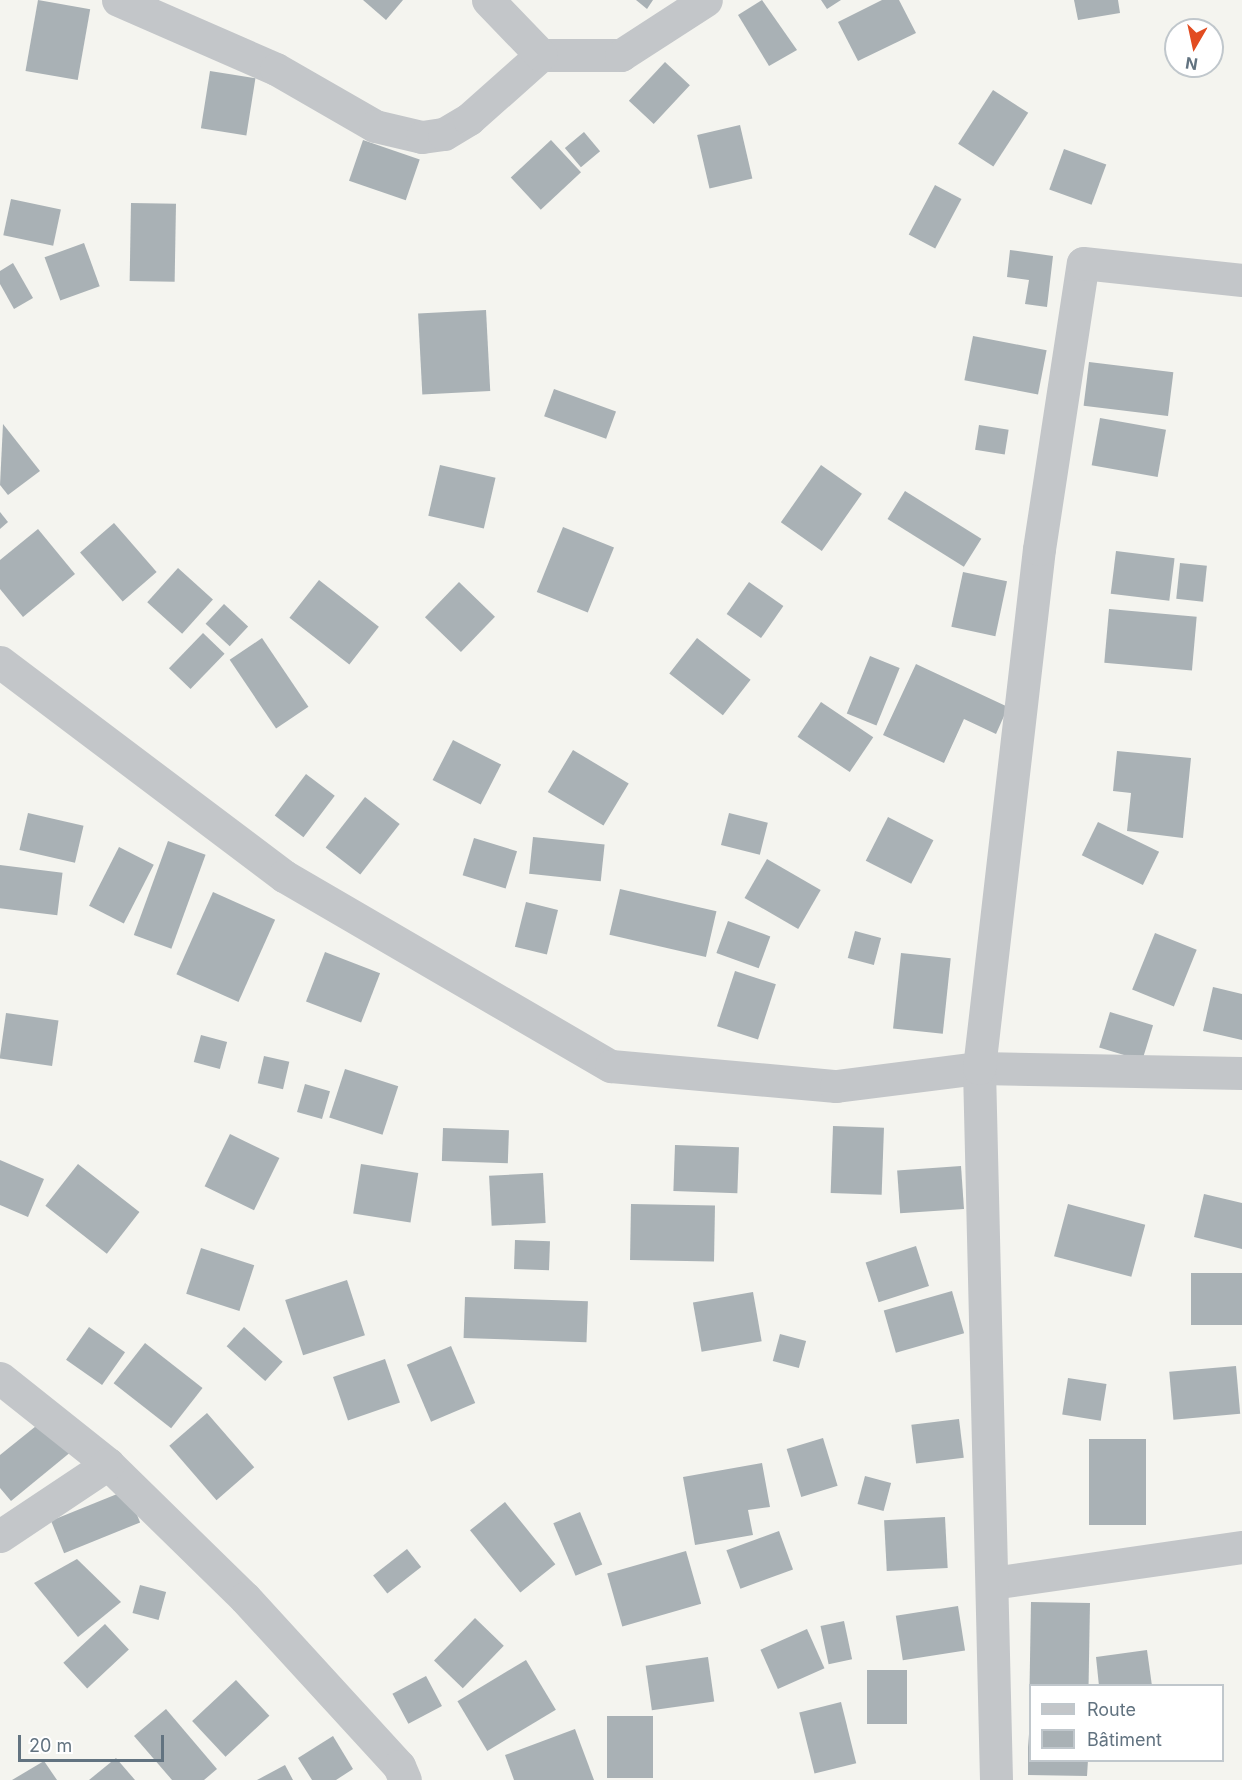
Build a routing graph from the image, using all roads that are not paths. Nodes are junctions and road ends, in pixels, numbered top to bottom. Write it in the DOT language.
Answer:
graph roads {
  1 [pos="118,0"];
  2 [pos="488,0"];
  3 [pos="706,0"];
  4 [pos="541,55"];
  5 [pos="1242,280"];
  6 [pos="0,662"];
  7 [pos="980,1068"];
  8 [pos="1242,1073"];
  9 [pos="0,1378"];
  10 [pos="108,1464"];
  11 [pos="0,1536"];
  12 [pos="1242,1546"];
  13 [pos="992,1583"];
  14 [pos="394,1775"];
  15 [pos="996,1780"];
  1 -- 4 [label="street"];
  2 -- 4 [label="street"];
  3 -- 4 [label="street"];
  5 -- 7 [label="street"];
  6 -- 7 [label="street"];
  7 -- 8 [label="street"];
  7 -- 13 [label="street"];
  9 -- 10 [label="street"];
  10 -- 11 [label="street"];
  10 -- 14 [label="street"];
  12 -- 13 [label="street"];
  13 -- 15 [label="street"];
}
